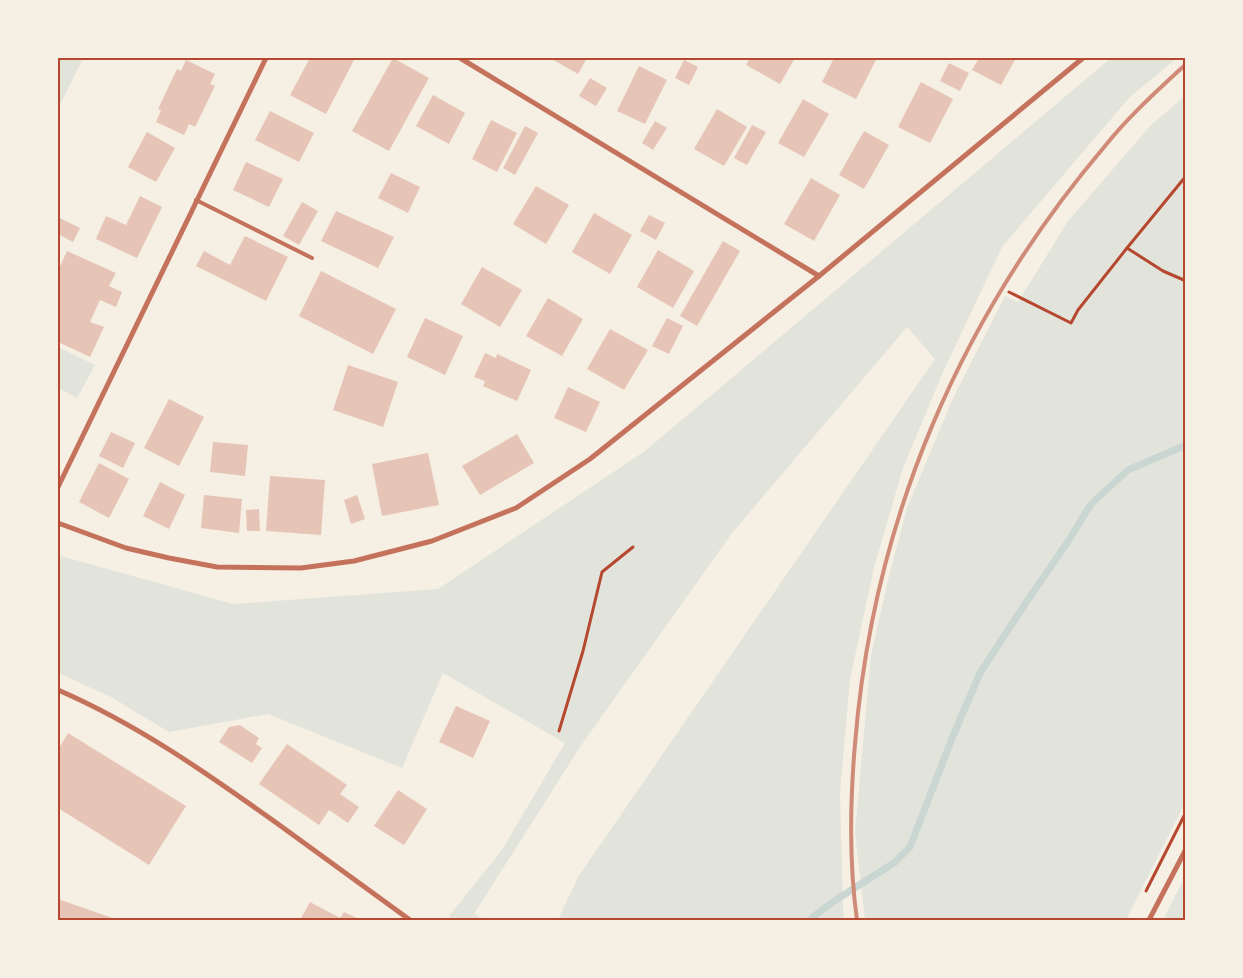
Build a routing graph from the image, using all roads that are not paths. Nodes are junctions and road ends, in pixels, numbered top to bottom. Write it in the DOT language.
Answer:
graph roads {
  1 [pos="266,58"];
  2 [pos="460,58"];
  3 [pos="1083,58"];
  4 [pos="196,200"];
  5 [pos="312,258"];
  6 [pos="819,276"];
  7 [pos="58,487"];
  8 [pos="58,523"];
  9 [pos="58,690"];
  10 [pos="1186,848"];
  11 [pos="410,920"];
  12 [pos="1149,920"];
  1 -- 4 [label="street"];
  2 -- 6 [label="street"];
  3 -- 6 [label="street"];
  4 -- 5 [label="lane"];
  4 -- 7 [label="street"];
  6 -- 8 [label="street"];
  9 -- 11 [label="street"];
  10 -- 12 [label="street"];
}
